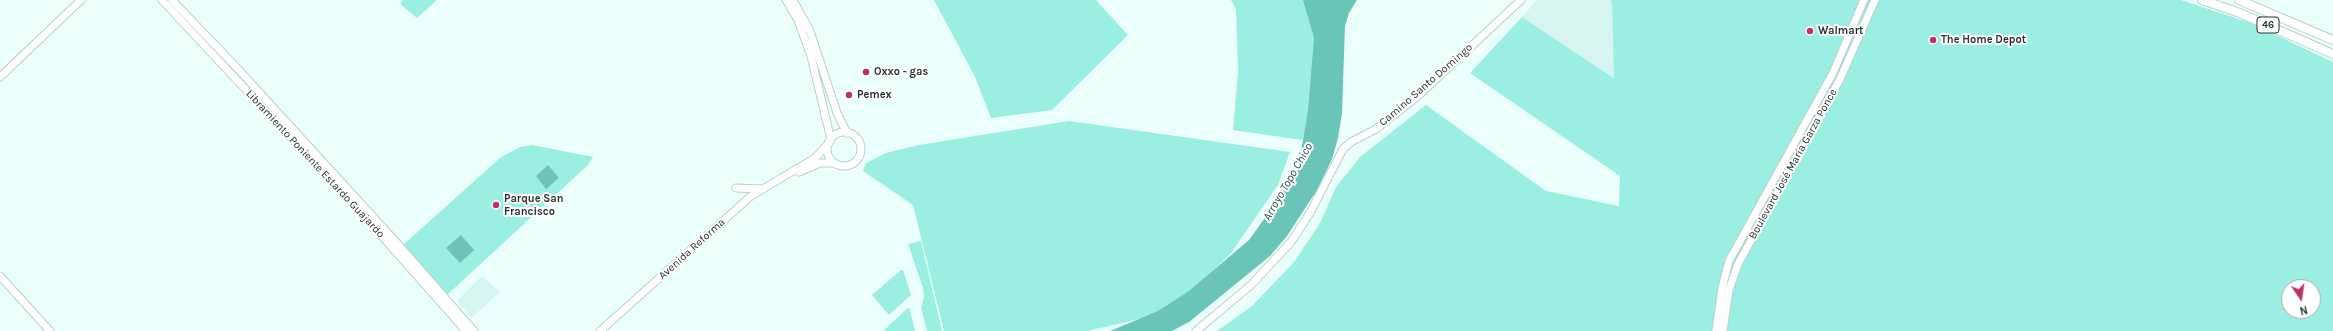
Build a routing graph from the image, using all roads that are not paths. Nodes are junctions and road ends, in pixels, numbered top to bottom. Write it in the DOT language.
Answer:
graph roads {
  1 [pos="81,0"];
  2 [pos="162,0"];
  3 [pos="172,0"];
  4 [pos="786,0"];
  5 [pos="793,0"];
  6 [pos="1521,0"];
  7 [pos="1864,0"];
  8 [pos="1875,0"];
  9 [pos="2202,0"];
  10 [pos="2239,0"];
  11 [pos="2333,40"];
  12 [pos="2333,54"];
  13 [pos="0,77"];
  14 [pos="847,133"];
  15 [pos="830,142"];
  16 [pos="835,163"];
  17 [pos="790,174"];
  18 [pos="736,188"];
  19 [pos="762,189"];
  20 [pos="0,276"];
  21 [pos="50,331"];
  22 [pos="466,331"];
  23 [pos="474,331"];
  24 [pos="600,331"];
  25 [pos="1196,331"];
  26 [pos="1716,331"];
  27 [pos="1723,331"];
  1 -- 13 [label="street"];
  2 -- 22 [label="street, Libramiento Poniente Estardo Guajardo"];
  3 -- 23 [label="street, Libramiento Poniente Estardo Guajardo"];
  4 -- 15 [label="street"];
  5 -- 14 [label="street"];
  6 -- 25 [label="street, Camino Santo Domingo"];
  7 -- 26 [label="street, Boulevard José María Garza Ponce"];
  8 -- 27 [label="street, Boulevard José María Garza Ponce"];
  9 -- 12 [label="main road, 46"];
  10 -- 11 [label="main road, 46"];
  14 -- 15 [label="street"];
  14 -- 16 [label="street"];
  15 -- 16 [label="street"];
  15 -- 17 [label="street, Avenida Reforma"];
  16 -- 17 [label="street, Avenida Reforma"];
  17 -- 19 [label="street, Avenida Reforma"];
  18 -- 19 [label="street"];
  19 -- 24 [label="street, Avenida Reforma"];
  20 -- 21 [label="street"];
}
